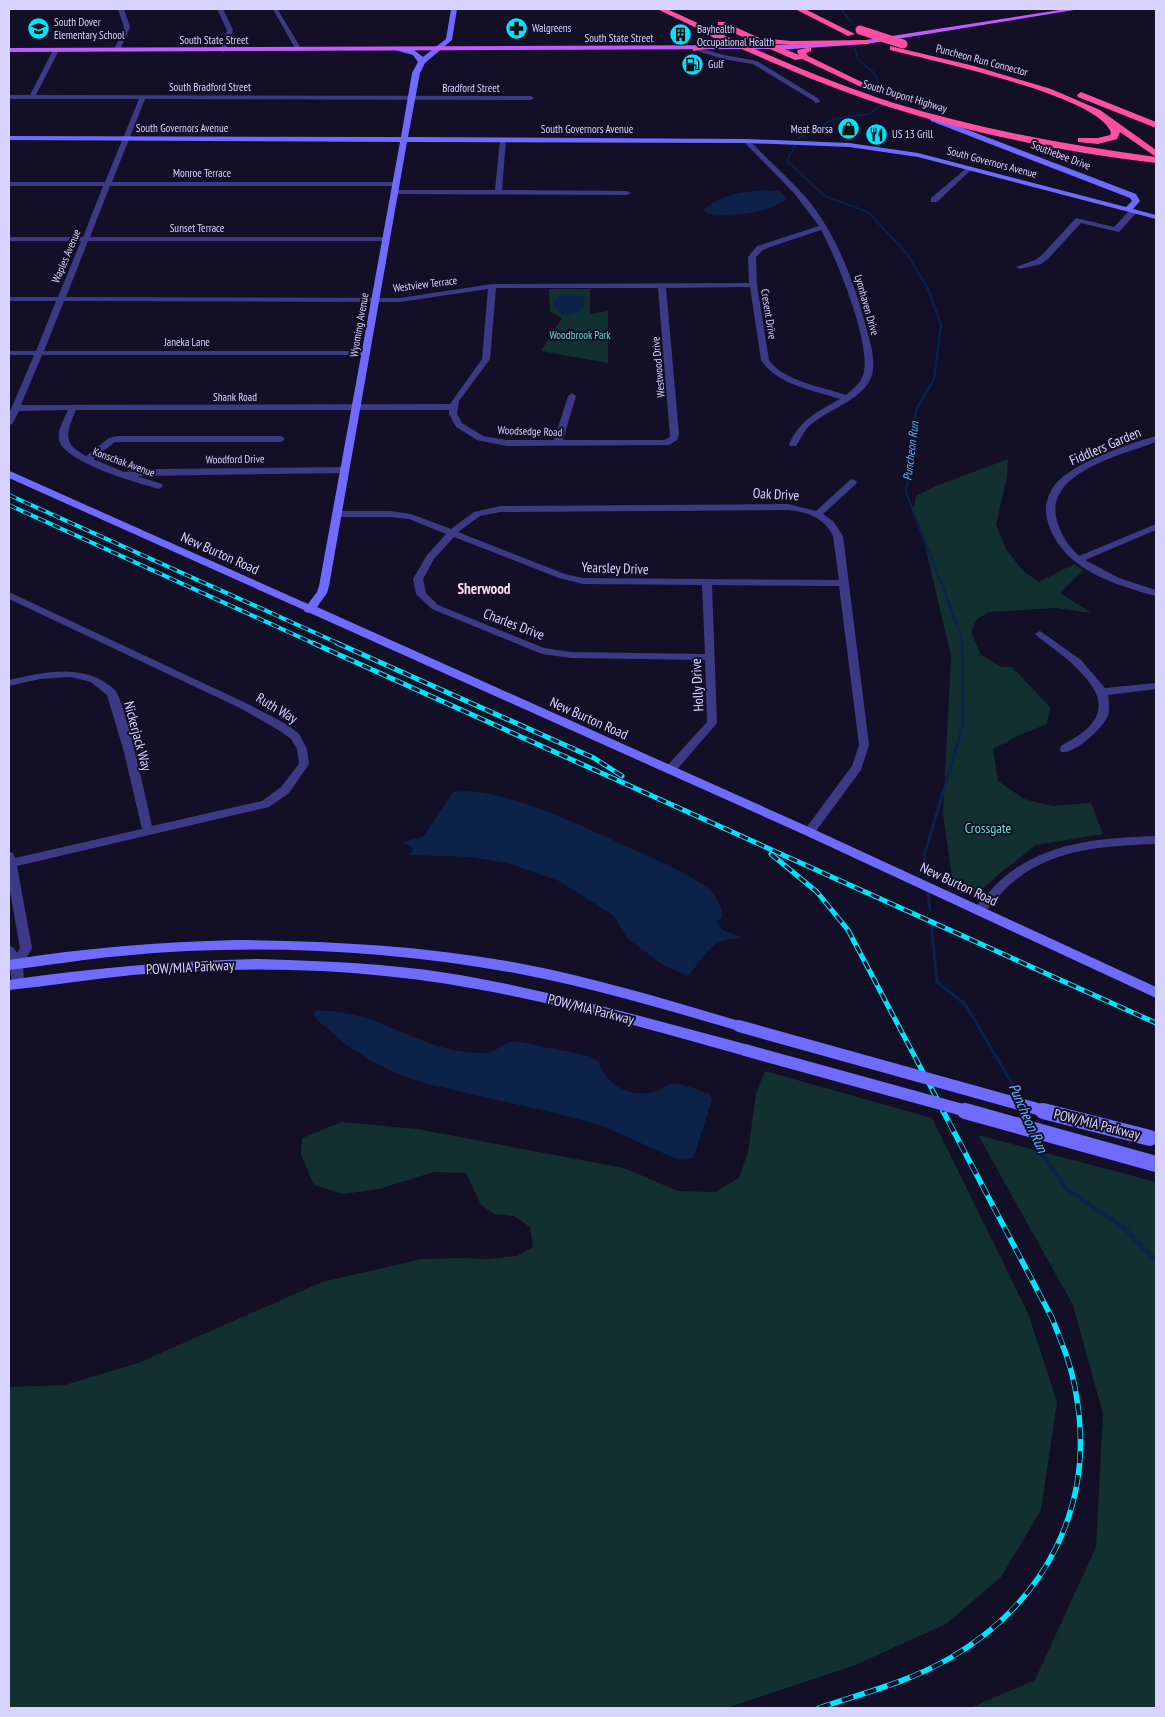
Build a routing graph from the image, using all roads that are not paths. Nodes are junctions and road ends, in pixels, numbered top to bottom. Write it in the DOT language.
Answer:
graph roads {
  1 [pos="120,9"];
  2 [pos="220,9"];
  3 [pos="454,9"];
  4 [pos="661,9"];
  5 [pos="668,9"];
  6 [pos="799,9"];
  7 [pos="815,9"];
  8 [pos="1076,9"];
  9 [pos="275,10"];
  10 [pos="683,19"];
  11 [pos="715,21"];
  12 [pos="856,32"];
  13 [pos="743,34"];
  14 [pos="866,42"];
  15 [pos="819,46"];
  16 [pos="774,47"];
  17 [pos="712,48"];
  18 [pos="749,48"];
  19 [pos="394,49"];
  20 [pos="439,49"];
  21 [pos="696,49"];
  22 [pos="9,50"];
  23 [pos="56,50"];
  24 [pos="117,50"];
  25 [pos="224,50"];
  26 [pos="299,50"];
  27 [pos="780,61"];
  28 [pos="422,62"];
  29 [pos="831,72"];
  30 [pos="864,85"];
  31 [pos="874,88"];
  32 [pos="9,97"];
  33 [pos="32,97"];
  34 [pos="143,97"];
  35 [pos="411,97"];
  36 [pos="531,98"];
  37 [pos="816,102"];
  38 [pos="920,113"];
  39 [pos="970,116"];
  40 [pos="1104,117"];
  41 [pos="1156,125"];
  42 [pos="1016,137"];
  43 [pos="9,138"];
  44 [pos="128,139"];
  45 [pos="403,140"];
  46 [pos="503,140"];
  47 [pos="1081,140"];
  48 [pos="746,141"];
  49 [pos="1003,145"];
  50 [pos="1155,152"];
  51 [pos="1156,160"];
  52 [pos="970,168"];
  53 [pos="9,184"];
  54 [pos="108,184"];
  55 [pos="395,188"];
  56 [pos="498,192"];
  57 [pos="627,193"];
  58 [pos="934,200"];
  59 [pos="1131,210"];
  60 [pos="1156,217"];
  61 [pos="823,227"];
  62 [pos="9,239"];
  63 [pos="86,239"];
  64 [pos="386,239"];
  65 [pos="1020,267"];
  66 [pos="662,285"];
  67 [pos="753,285"];
  68 [pos="492,286"];
  69 [pos="9,299"];
  70 [pos="60,300"];
  71 [pos="375,300"];
  72 [pos="9,353"];
  73 [pos="40,353"];
  74 [pos="366,353"];
  75 [pos="572,396"];
  76 [pos="846,398"];
  77 [pos="453,407"];
  78 [pos="17,408"];
  79 [pos="73,408"];
  80 [pos="356,408"];
  81 [pos="9,423"];
  82 [pos="281,439"];
  83 [pos="1156,439"];
  84 [pos="558,443"];
  85 [pos="666,443"];
  86 [pos="793,444"];
  87 [pos="86,460"];
  88 [pos="345,470"];
  89 [pos="9,474"];
  90 [pos="126,474"];
  91 [pos="853,482"];
  92 [pos="159,486"];
  93 [pos="337,514"];
  94 [pos="818,514"];
  95 [pos="1156,527"];
  96 [pos="454,532"];
  97 [pos="1079,559"];
  98 [pos="707,583"];
  99 [pos="844,583"];
  100 [pos="1156,593"];
  101 [pos="9,594"];
  102 [pos="309,610"];
  103 [pos="1040,634"];
  104 [pos="710,657"];
  105 [pos="9,683"];
  106 [pos="1156,686"];
  107 [pos="1102,692"];
  108 [pos="1065,748"];
  109 [pos="670,770"];
  110 [pos="148,831"];
  111 [pos="810,832"];
  112 [pos="1156,840"];
  113 [pos="9,861"];
  114 [pos="980,910"];
  115 [pos="9,950"];
  116 [pos="13,964"];
  117 [pos="13,984"];
  118 [pos="1156,993"];
  119 [pos="1153,1139"];
  120 [pos="1156,1164"];
  1 -- 24 [label="street"];
  2 -- 25 [label="street"];
  3 -- 20 [label="main road"];
  4 -- 10 [label="highway, South Dupont Highway"];
  5 -- 16 [label="highway"];
  6 -- 12 [label="highway, Puncheon Run Connector"];
  7 -- 12 [label="highway, Puncheon Run Connector"];
  8 -- 14 [label="main road, South State Street"];
  9 -- 26 [label="street"];
  10 -- 18 [label="highway, South Dupont Highway"];
  10 -- 21 [label="highway"];
  11 -- 13 [label="highway, South Dupont Highway"];
  12 -- 40 [label="highway, Puncheon Run Connector"];
  12 -- 41 [label="highway, Puncheon Run Connector, bridge"];
  13 -- 14 [label="highway"];
  13 -- 16 [label="highway, South Dupont Highway"];
  14 -- 15 [label="main road, South State Street"];
  15 -- 16 [label="main road, South State Street"];
  15 -- 30 [label="highway"];
  16 -- 18 [label="main road, South State Street"];
  16 -- 29 [label="highway, South Dupont Highway"];
  17 -- 18 [label="main road, South State Street"];
  17 -- 21 [label="main road, South State Street"];
  17 -- 27 [label="highway"];
  18 -- 27 [label="highway, South Dupont Highway"];
  18 -- 29 [label="highway"];
  19 -- 20 [label="main road, South State Street"];
  19 -- 26 [label="main road, South State Street"];
  19 -- 28 [label="main road"];
  20 -- 21 [label="main road, South State Street"];
  20 -- 28 [label="main road"];
  21 -- 37 [label="street"];
  22 -- 23 [label="main road, South State Street"];
  23 -- 24 [label="main road, South State Street"];
  23 -- 33 [label="street"];
  24 -- 25 [label="main road, South State Street"];
  25 -- 26 [label="main road, South State Street"];
  27 -- 38 [label="highway, South Dupont Highway"];
  28 -- 35 [label="main road, Wyoming Avenue"];
  29 -- 30 [label="highway, South Dupont Highway"];
  30 -- 31 [label="highway, South Dupont Highway"];
  32 -- 33 [label="street, South Bradford Street"];
  33 -- 34 [label="street, South Bradford Street"];
  34 -- 35 [label="street, South Bradford Street"];
  34 -- 44 [label="street, Waples Avenue"];
  35 -- 36 [label="street, Bradford Street"];
  35 -- 45 [label="main road, Wyoming Avenue"];
  38 -- 42 [label="highway, South Dupont Highway"];
  38 -- 49 [label="main road, Southebee Drive"];
  39 -- 47 [label="highway"];
  40 -- 47 [label="highway"];
  40 -- 50 [label="highway, Puncheon Run Connector"];
  42 -- 49 [label="main road"];
  42 -- 51 [label="highway, South Dupont Highway"];
  43 -- 44 [label="main road, South Governors Avenue"];
  44 -- 45 [label="main road, South Governors Avenue"];
  44 -- 54 [label="street, Waples Avenue"];
  45 -- 46 [label="main road, South Governors Avenue"];
  45 -- 55 [label="main road, Wyoming Avenue"];
  46 -- 48 [label="main road, South Governors Avenue"];
  46 -- 56 [label="street"];
  47 -- 50 [label="highway"];
  48 -- 52 [label="main road, South Governors Avenue"];
  48 -- 61 [label="street, Lynnhaven Drive"];
  49 -- 59 [label="main road, Southebee Drive"];
  52 -- 58 [label="street"];
  52 -- 59 [label="main road, South Governors Avenue"];
  53 -- 54 [label="street, Monroe Terrace"];
  54 -- 55 [label="street, Monroe Terrace"];
  54 -- 63 [label="street, Waples Avenue"];
  55 -- 56 [label="street, Monroe Terrace"];
  55 -- 64 [label="main road, Wyoming Avenue"];
  56 -- 57 [label="street, Monroe Terrace"];
  59 -- 60 [label="main road, South Governors Avenue"];
  59 -- 65 [label="street"];
  61 -- 67 [label="street, Cresent Drive"];
  61 -- 76 [label="street, Lynnhaven Drive"];
  62 -- 63 [label="street, Sunset Terrace"];
  63 -- 64 [label="street, Sunset Terrace"];
  63 -- 70 [label="street, Waples Avenue"];
  64 -- 71 [label="main road, Wyoming Avenue"];
  66 -- 67 [label="street, Westview Terrace"];
  66 -- 68 [label="street, Westview Terrace"];
  66 -- 85 [label="street, Westwood Drive"];
  67 -- 76 [label="street, Cresent Drive"];
  68 -- 71 [label="street, Westview Terrace"];
  68 -- 77 [label="street"];
  69 -- 70 [label="street, Westview Terrace"];
  70 -- 71 [label="street, Westview Terrace"];
  70 -- 73 [label="street, Waples Avenue"];
  71 -- 74 [label="main road, Wyoming Avenue"];
  72 -- 73 [label="street, Janeka Lane"];
  73 -- 74 [label="street, Janeka Lane"];
  73 -- 78 [label="street, Waples Avenue"];
  74 -- 80 [label="main road, Wyoming Avenue"];
  75 -- 84 [label="street"];
  76 -- 86 [label="street, Lynnhaven Drive"];
  77 -- 80 [label="street, Shank Road"];
  77 -- 84 [label="street, Woodsedge Road"];
  78 -- 79 [label="street, Shank Road"];
  78 -- 81 [label="street, Waples Avenue"];
  79 -- 80 [label="street, Shank Road"];
  79 -- 87 [label="street, Konschak Avenue"];
  80 -- 88 [label="main road, Wyoming Avenue"];
  82 -- 87 [label="street, Woodford Drive"];
  83 -- 97 [label="street, Fiddlers Garden"];
  84 -- 85 [label="street, Woodsedge Road"];
  87 -- 90 [label="street, Konschak Avenue"];
  88 -- 90 [label="street, Woodford Drive"];
  88 -- 93 [label="main road, Wyoming Avenue"];
  89 -- 102 [label="main road, New Burton Road"];
  90 -- 92 [label="street, Konschak Avenue"];
  91 -- 94 [label="street"];
  93 -- 96 [label="street, Yearsley Drive"];
  93 -- 102 [label="main road, Wyoming Avenue"];
  94 -- 96 [label="street, Oak Drive"];
  94 -- 99 [label="street"];
  95 -- 97 [label="street"];
  96 -- 98 [label="street, Yearsley Drive"];
  96 -- 104 [label="street, Charles Drive"];
  97 -- 100 [label="street, Fiddlers Garden"];
  98 -- 99 [label="street, Yearsley Drive"];
  98 -- 104 [label="street, Holly Drive"];
  99 -- 111 [label="street"];
  101 -- 110 [label="street, Ruth Way"];
  102 -- 109 [label="main road, New Burton Road"];
  103 -- 107 [label="street"];
  104 -- 109 [label="street, Holly Drive"];
  105 -- 110 [label="street, Nickerjack Way"];
  106 -- 107 [label="street"];
  107 -- 108 [label="street"];
  109 -- 111 [label="main road, New Burton Road"];
  110 -- 113 [label="street, Ruth Way"];
  111 -- 114 [label="main road, New Burton Road"];
  112 -- 114 [label="street"];
  113 -- 116 [label="street"];
  114 -- 118 [label="main road, New Burton Road"];
  115 -- 116 [label="street"];
  116 -- 117 [label="street"];
  116 -- 119 [label="main road, POW/MIA Parkway, bridge"];
  117 -- 120 [label="main road, POW/MIA Parkway, bridge"];
}
